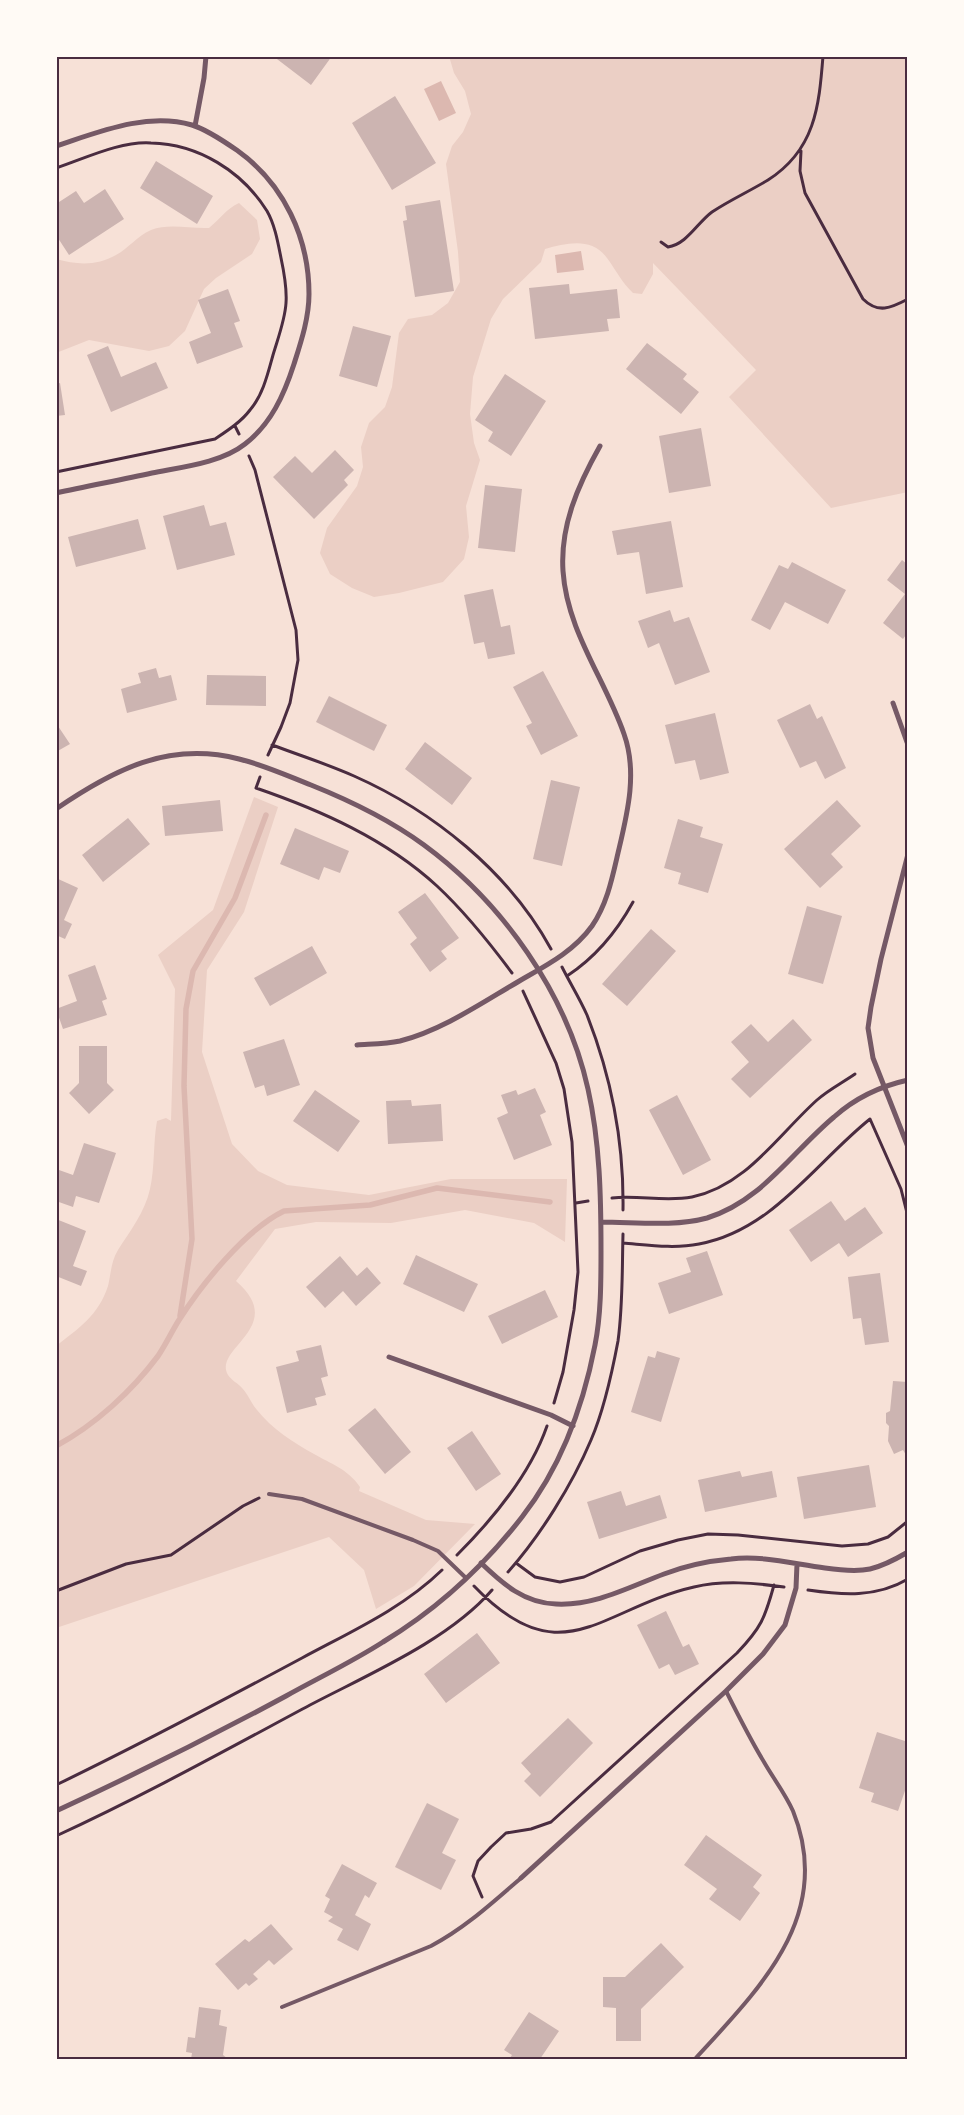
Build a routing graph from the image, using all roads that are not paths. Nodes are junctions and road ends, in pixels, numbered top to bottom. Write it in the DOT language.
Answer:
graph roads {
  1 [pos="206,56"];
  2 [pos="194,126"];
  3 [pos="56,146"];
  4 [pos="600,446"];
  5 [pos="56,493"];
  6 [pos="893,703"];
  7 [pos="908,745"];
  8 [pos="56,809"];
  9 [pos="908,854"];
  10 [pos="538,970"];
  11 [pos="357,1045"];
  12 [pos="908,1080"];
  13 [pos="883,1088"];
  14 [pos="908,1147"];
  15 [pos="601,1222"];
  16 [pos="389,1357"];
  17 [pos="574,1426"];
  18 [pos="269,1494"];
  19 [pos="908,1552"];
  20 [pos="482,1563"];
  21 [pos="797,1564"];
  22 [pos="466,1578"];
  23 [pos="726,1691"];
  24 [pos="56,1811"];
  25 [pos="521,1878"];
  26 [pos="282,2006"];
  27 [pos="695,2059"];
  1 -- 2 [label="street"];
  2 -- 3 [label="street"];
  2 -- 5 [label="street"];
  4 -- 10 [label="street"];
  6 -- 7 [label="street"];
  8 -- 10 [label="street"];
  9 -- 13 [label="street"];
  10 -- 11 [label="street"];
  10 -- 15 [label="street"];
  12 -- 13 [label="street"];
  13 -- 14 [label="street"];
  13 -- 15 [label="street"];
  15 -- 17 [label="street"];
  16 -- 17 [label="street"];
  17 -- 20 [label="street"];
  18 -- 22 [label="lane"];
  19 -- 21 [label="street"];
  20 -- 21 [label="street"];
  20 -- 22 [label="street"];
  21 -- 23 [label="street"];
  22 -- 24 [label="street"];
  23 -- 25 [label="street"];
  23 -- 27 [label="lane"];
  25 -- 26 [label="lane"];
}
